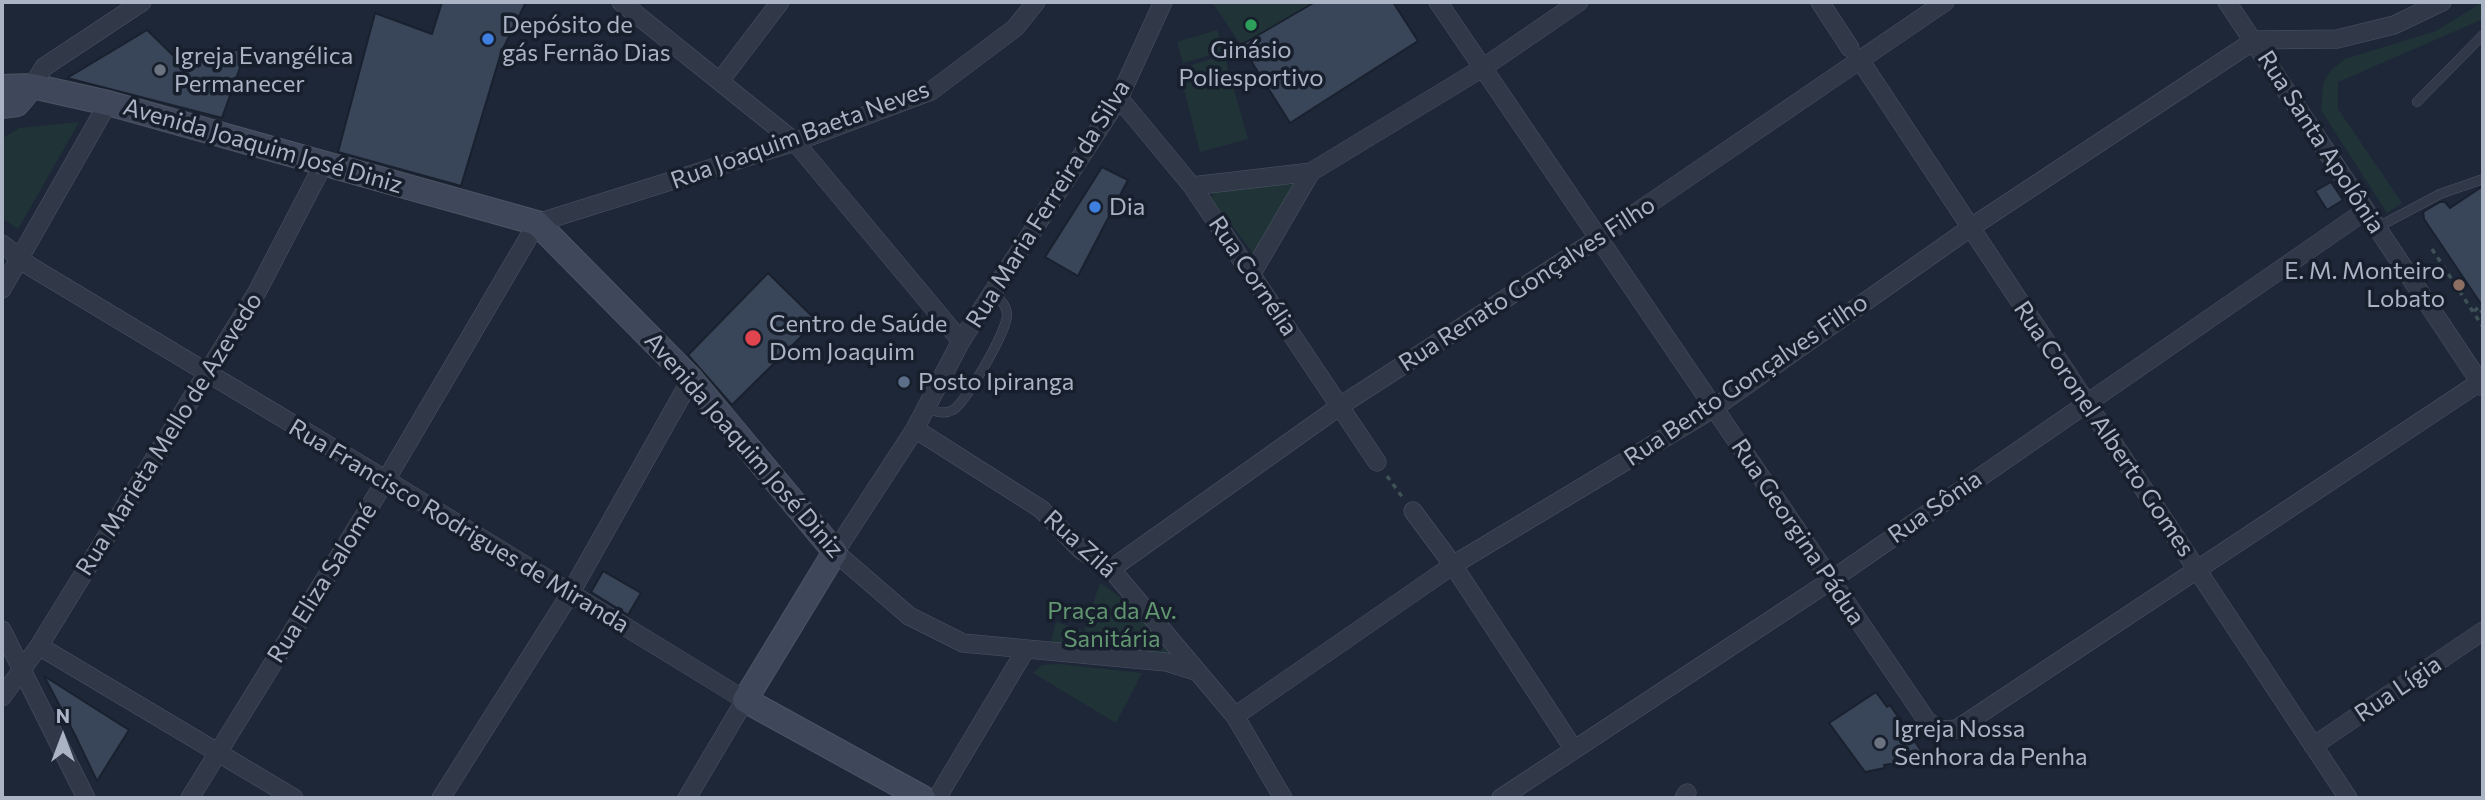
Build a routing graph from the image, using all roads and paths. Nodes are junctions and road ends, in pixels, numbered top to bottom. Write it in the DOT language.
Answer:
graph roads {
  1 [pos="142,2"];
  2 [pos="621,2"];
  3 [pos="780,2"];
  4 [pos="1036,2"];
  5 [pos="1163,2"];
  6 [pos="1438,2"];
  7 [pos="1578,2"];
  8 [pos="1820,2"];
  9 [pos="1945,2"];
  10 [pos="2227,2"];
  11 [pos="2442,2"];
  12 [pos="2483,35"];
  13 [pos="2255,40"];
  14 [pos="1855,54"];
  15 [pos="1484,67"];
  16 [pos="720,81"];
  17 [pos="32,86"];
  18 [pos="2,88"];
  19 [pos="1119,98"];
  20 [pos="2417,102"];
  21 [pos="108,103"];
  22 [pos="2,106"];
  23 [pos="795,142"];
  24 [pos="324,163"];
  25 [pos="1311,172"];
  26 [pos="2483,179"];
  27 [pos="1192,186"];
  28 [pos="2365,211"];
  29 [pos="537,223"];
  30 [pos="1970,228"];
  31 [pos="2376,228"];
  32 [pos="1599,238"];
  33 [pos="2,244"];
  34 [pos="2432,249"];
  35 [pos="19,259"];
  36 [pos="1251,275"];
  37 [pos="2,289"];
  38 [pos="993,292"];
  39 [pos="2481,306"];
  40 [pos="2474,311"];
  41 [pos="2483,314"];
  42 [pos="2483,326"];
  43 [pos="961,341"];
  44 [pos="206,372"];
  45 [pos="691,379"];
  46 [pos="2481,385"];
  47 [pos="2085,402"];
  48 [pos="1340,406"];
  49 [pos="926,408"];
  50 [pos="1714,408"];
  51 [pos="915,429"];
  52 [pos="1377,462"];
  53 [pos="386,480"];
  54 [pos="1413,511"];
  55 [pos="835,552"];
  56 [pos="1453,565"];
  57 [pos="1111,569"];
  58 [pos="2197,569"];
  59 [pos="1830,581"];
  60 [pos="570,594"];
  61 [pos="2,630"];
  62 [pos="2483,631"];
  63 [pos="39,646"];
  64 [pos="1026,649"];
  65 [pos="22,670"];
  66 [pos="1195,671"];
  67 [pos="2,697"];
  68 [pos="745,700"];
  69 [pos="1235,716"];
  70 [pos="2313,746"];
  71 [pos="1573,748"];
  72 [pos="216,753"];
  73 [pos="86,798"];
  74 [pos="190,798"];
  75 [pos="294,798"];
  76 [pos="441,798"];
  77 [pos="687,798"];
  78 [pos="923,798"];
  79 [pos="937,798"];
  80 [pos="1283,798"];
  81 [pos="1501,798"];
  82 [pos="2348,798"];
  1 -- 17 [label="street"];
  2 -- 16 [label="street"];
  3 -- 16 [label="street"];
  4 -- 23 [label="street, Rua Joaquim Baeta Neves"];
  5 -- 19 [label="street, Rua Maria Ferreira da Silva"];
  6 -- 15 [label="street, Rua Georgina Pádua"];
  7 -- 15 [label="street"];
  8 -- 14 [label="street, Rua Coronel Alberto Gomes"];
  9 -- 14 [label="street, Rua Renato Gonçalves Filho"];
  10 -- 13 [label="street, Rua Santa Apolônia"];
  11 -- 13 [label="street"];
  12 -- 20 [label="lane"];
  13 -- 28 [label="street, Rua Santa Apolônia"];
  13 -- 30 [label="street, Rua Bento Gonçalves Filho"];
  14 -- 30 [label="street, Rua Coronel Alberto Gomes"];
  14 -- 32 [label="street, Rua Renato Gonçalves Filho"];
  15 -- 25 [label="street"];
  15 -- 32 [label="street, Rua Georgina Pádua"];
  16 -- 23 [label="street"];
  17 -- 18 [label="street, Avenida Joaquim José Diniz"];
  17 -- 21 [label="street, Avenida Joaquim José Diniz"];
  17 -- 22 [label="street"];
  19 -- 27 [label="street, Rua Cornélia"];
  19 -- 38 [label="street, Rua Maria Ferreira da Silva"];
  21 -- 24 [label="street, Avenida Joaquim José Diniz"];
  21 -- 35 [label="street"];
  23 -- 29 [label="street, Rua Joaquim Baeta Neves"];
  23 -- 43 [label="street"];
  24 -- 29 [label="street, Avenida Joaquim José Diniz"];
  24 -- 44 [label="street, Rua Marieta Mello de Azevedo"];
  25 -- 27 [label="street"];
  25 -- 36 [label="street"];
  26 -- 31 [label="lane"];
  27 -- 36 [label="street, Rua Cornélia"];
  28 -- 31 [label="street, Rua Santa Apolônia"];
  28 -- 47 [label="street, Rua Sônia"];
  29 -- 45 [label="street, Avenida Joaquim José Diniz"];
  29 -- 53 [label="street, Rua Eliza Salomé"];
  30 -- 47 [label="street, Rua Coronel Alberto Gomes"];
  30 -- 50 [label="street, Rua Bento Gonçalves Filho"];
  31 -- 46 [label="street, Rua Santa Apolônia"];
  32 -- 48 [label="street, Rua Renato Gonçalves Filho"];
  32 -- 50 [label="street, Rua Georgina Pádua"];
  33 -- 35 [label="street, Rua Francisco Rodrigues de Miranda"];
  34 -- 40 [label="path"];
  35 -- 37 [label="street"];
  35 -- 44 [label="street, Rua Francisco Rodrigues de Miranda"];
  36 -- 48 [label="street, Rua Cornélia"];
  38 -- 43 [label="street, Rua Maria Ferreira da Silva"];
  38 -- 49 [label="lane"];
  39 -- 40 [label="path"];
  39 -- 41 [label="path"];
  40 -- 42 [label="path"];
  43 -- 49 [label="street, Rua Maria Ferreira da Silva"];
  44 -- 53 [label="street, Rua Francisco Rodrigues de Miranda"];
  44 -- 63 [label="street, Rua Marieta Mello de Azevedo"];
  45 -- 55 [label="street, Avenida Joaquim José Diniz"];
  45 -- 60 [label="street"];
  46 -- 58 [label="street"];
  47 -- 58 [label="street, Rua Coronel Alberto Gomes"];
  47 -- 59 [label="street, Rua Sônia"];
  48 -- 52 [label="street, Rua Cornélia"];
  48 -- 57 [label="street, Rua Renato Gonçalves Filho"];
  49 -- 51 [label="street, Rua Maria Ferreira da Silva"];
  50 -- 56 [label="street, Rua Bento Gonçalves Filho"];
  50 -- 59 [label="street, Rua Georgina Pádua"];
  51 -- 55 [label="street, Rua Maria Ferreira da Silva"];
  51 -- 57 [label="street, Rua Zilá"];
  52 -- 54 [label="path"];
  53 -- 60 [label="street, Rua Francisco Rodrigues de Miranda"];
  53 -- 72 [label="street, Rua Eliza Salomé"];
  54 -- 56 [label="street"];
  55 -- 64 [label="street, Avenida Joaquim José Diniz"];
  55 -- 68 [label="street, Rua Maria Ferreira da Silva"];
  56 -- 69 [label="street, Rua Bento Gonçalves Filho"];
  56 -- 71 [label="street"];
  57 -- 66 [label="street, Rua Zilá"];
  58 -- 59 [label="street, Rua Georgina Pádua"];
  58 -- 70 [label="street, Rua Coronel Alberto Gomes"];
  59 -- 71 [label="street, Rua Sônia"];
  60 -- 68 [label="street, Rua Francisco Rodrigues de Miranda"];
  60 -- 76 [label="street"];
  61 -- 65 [label="street"];
  62 -- 70 [label="street, Rua Lígia"];
  63 -- 65 [label="street, Rua Marieta Mello de Azevedo"];
  63 -- 72 [label="street"];
  64 -- 66 [label="street, Avenida Joaquim José Diniz"];
  64 -- 79 [label="street"];
  65 -- 67 [label="street, Rua Marieta Mello de Azevedo"];
  65 -- 73 [label="street"];
  66 -- 69 [label="street, Rua Zilá"];
  68 -- 77 [label="street, Rua Maria Ferreira da Silva"];
  68 -- 78 [label="street, Rua Francisco Rodrigues de Miranda"];
  69 -- 80 [label="street, Rua Zilá"];
  70 -- 82 [label="street, Rua Coronel Alberto Gomes"];
  71 -- 81 [label="street, Rua Sônia"];
  72 -- 74 [label="street, Rua Eliza Salomé"];
  72 -- 75 [label="street"];
}
